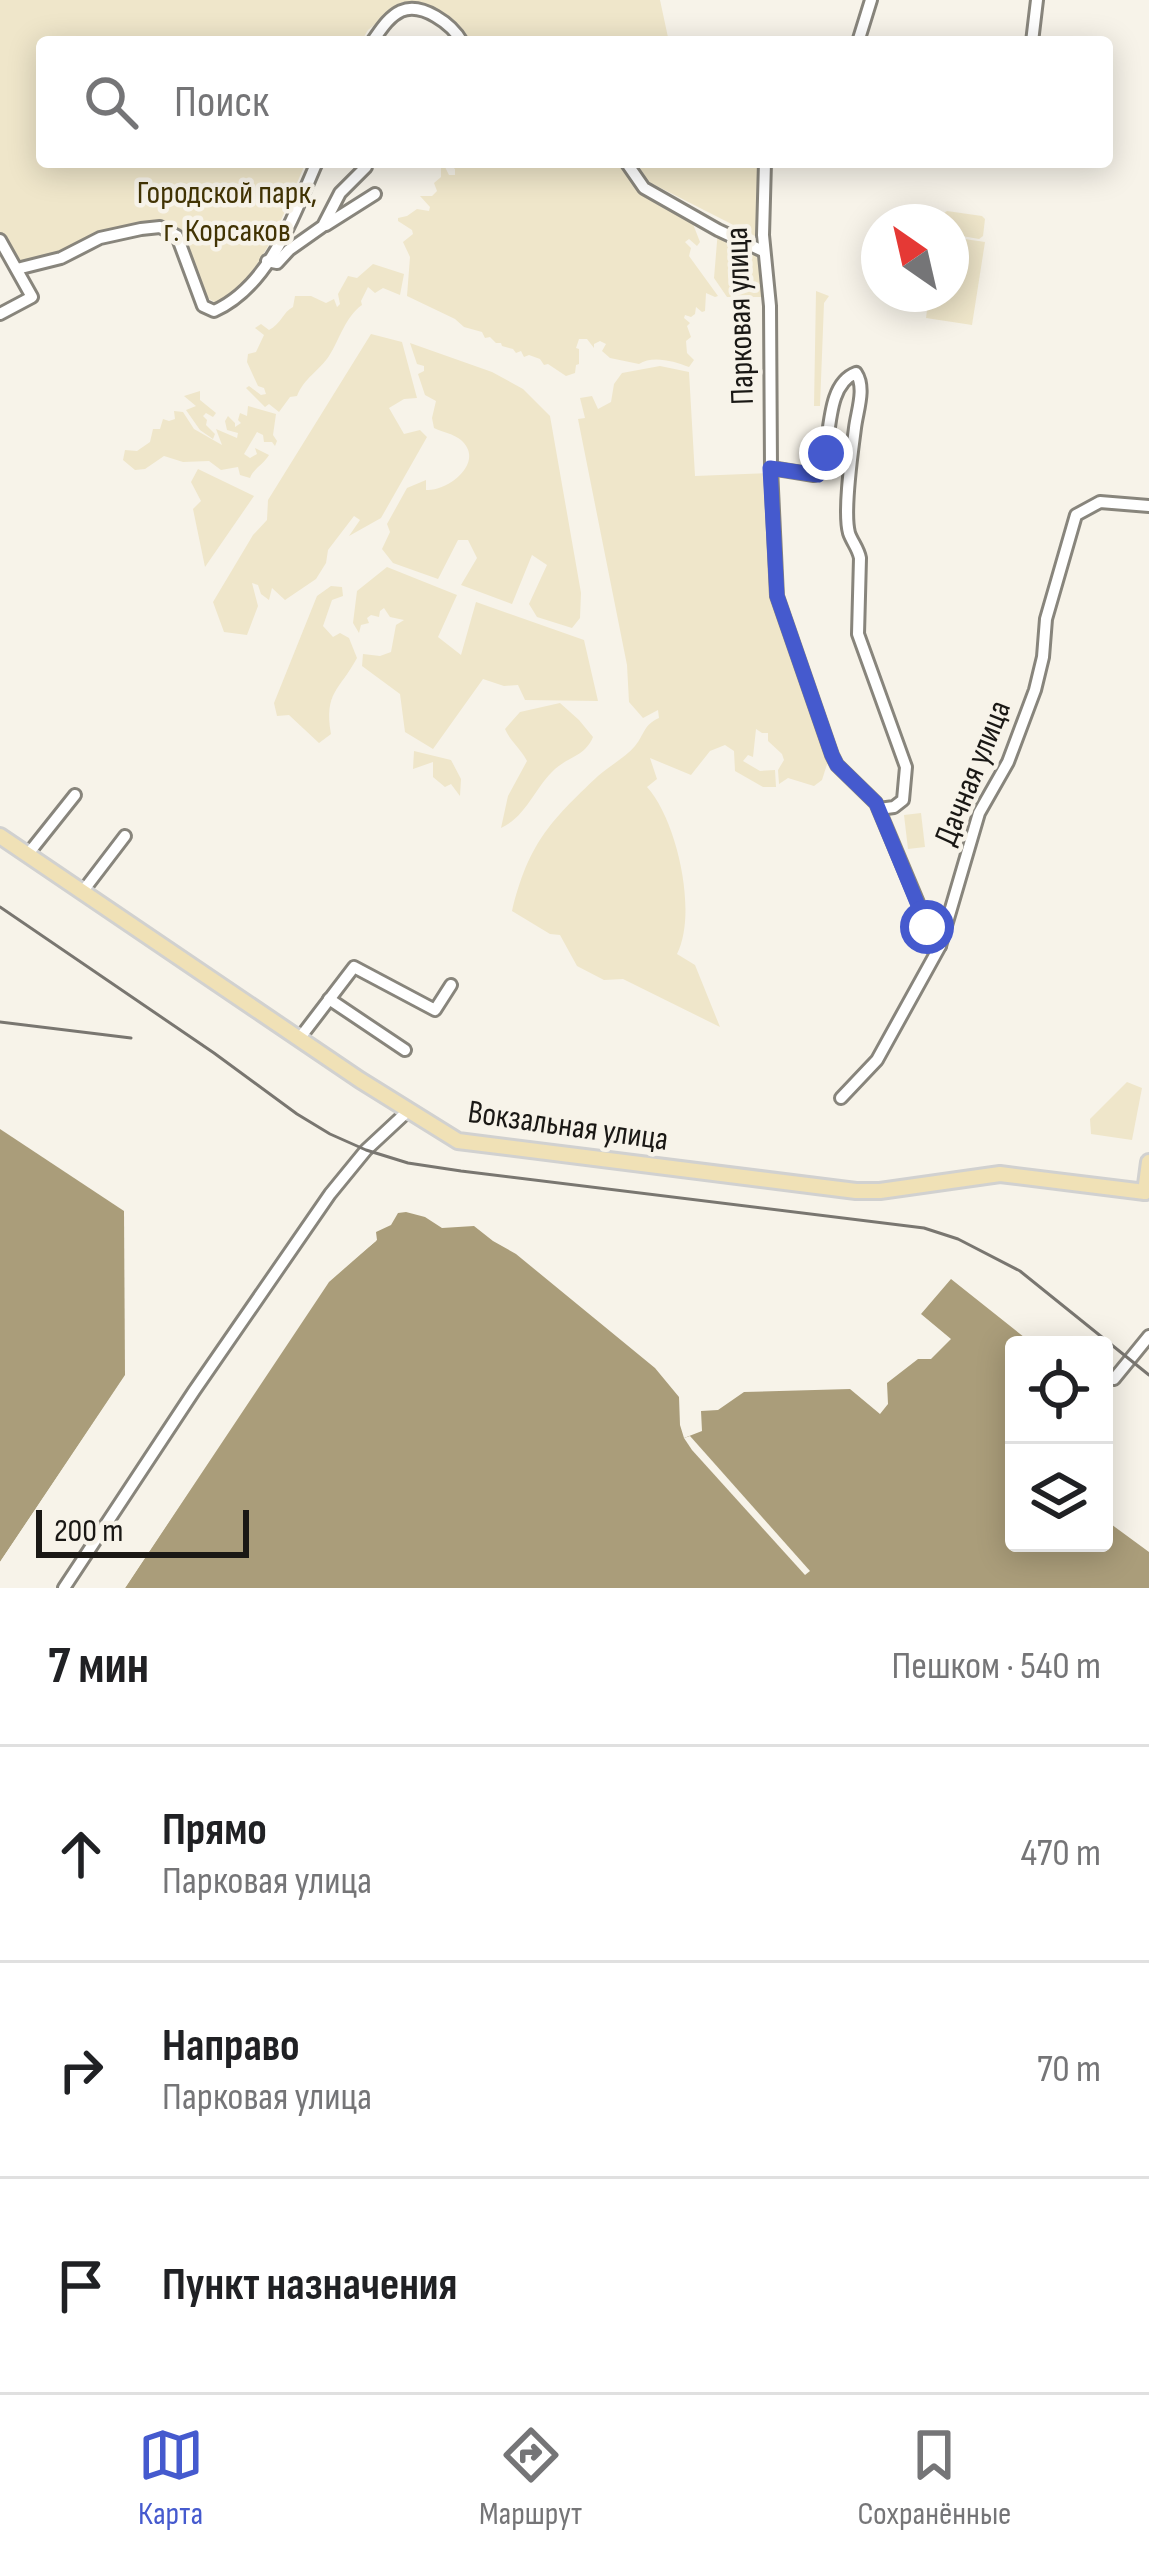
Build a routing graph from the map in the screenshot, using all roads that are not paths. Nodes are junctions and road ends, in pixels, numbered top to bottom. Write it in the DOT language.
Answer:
graph roads {
  1 [pos="871,0"];
  2 [pos="1037,0"];
  3 [pos="377,36"];
  4 [pos="459,36"];
  5 [pos="861,36"];
  6 [pos="1033,36"];
  7 [pos="314,168"];
  8 [pos="365,168"];
  9 [pos="630,168"];
  10 [pos="765,168"];
  11 [pos="375,194"];
  12 [pos="323,226"];
  13 [pos="0,240"];
  14 [pos="764,251"];
  15 [pos="267,261"];
  16 [pos="19,274"];
  17 [pos="0,314"];
  18 [pos="770,468"];
  19 [pos="1149,506"];
  20 [pos="74,795"];
  21 [pos="879,809"];
  22 [pos="0,836"];
  23 [pos="125,836"];
  24 [pos="28,854"];
  25 [pos="83,891"];
  26 [pos="940,946"];
  27 [pos="451,985"];
  28 [pos="329,999"];
  29 [pos="299,1039"];
  30 [pos="405,1050"];
  31 [pos="841,1098"];
  32 [pos="409,1110"];
  33 [pos="1149,1162"];
  34 [pos="1147,1195"];
  35 [pos="1149,1336"];
  36 [pos="1114,1379"];
  37 [pos="64,1588"];
  1 -- 5 [label="street"];
  2 -- 6 [label="street"];
  3 -- 4 [label="street"];
  7 -- 15 [label="street"];
  8 -- 12 [label="street"];
  9 -- 14 [label="street"];
  10 -- 14 [label="street, Парковая улица"];
  11 -- 12 [label="street"];
  12 -- 15 [label="street"];
  13 -- 16 [label="street"];
  14 -- 18 [label="street, Парковая улица"];
  15 -- 16 [label="street"];
  16 -- 17 [label="street"];
  18 -- 21 [label="street, Парковая улица"];
  18 -- 21 [label="street"];
  19 -- 26 [label="street, Дачная улица"];
  20 -- 24 [label="street"];
  21 -- 26 [label="street, Парковая улица"];
  22 -- 24 [label="main road, Вокзальная улица"];
  23 -- 25 [label="street"];
  24 -- 25 [label="main road, Вокзальная улица"];
  25 -- 29 [label="main road, Вокзальная улица"];
  26 -- 31 [label="street, Дачная улица"];
  27 -- 28 [label="street"];
  28 -- 29 [label="street"];
  28 -- 30 [label="street"];
  29 -- 32 [label="main road, Вокзальная улица"];
  32 -- 34 [label="main road, Вокзальная улица"];
  32 -- 37 [label="street"];
  33 -- 34 [label="main road"];
  35 -- 36 [label="street"];
}
